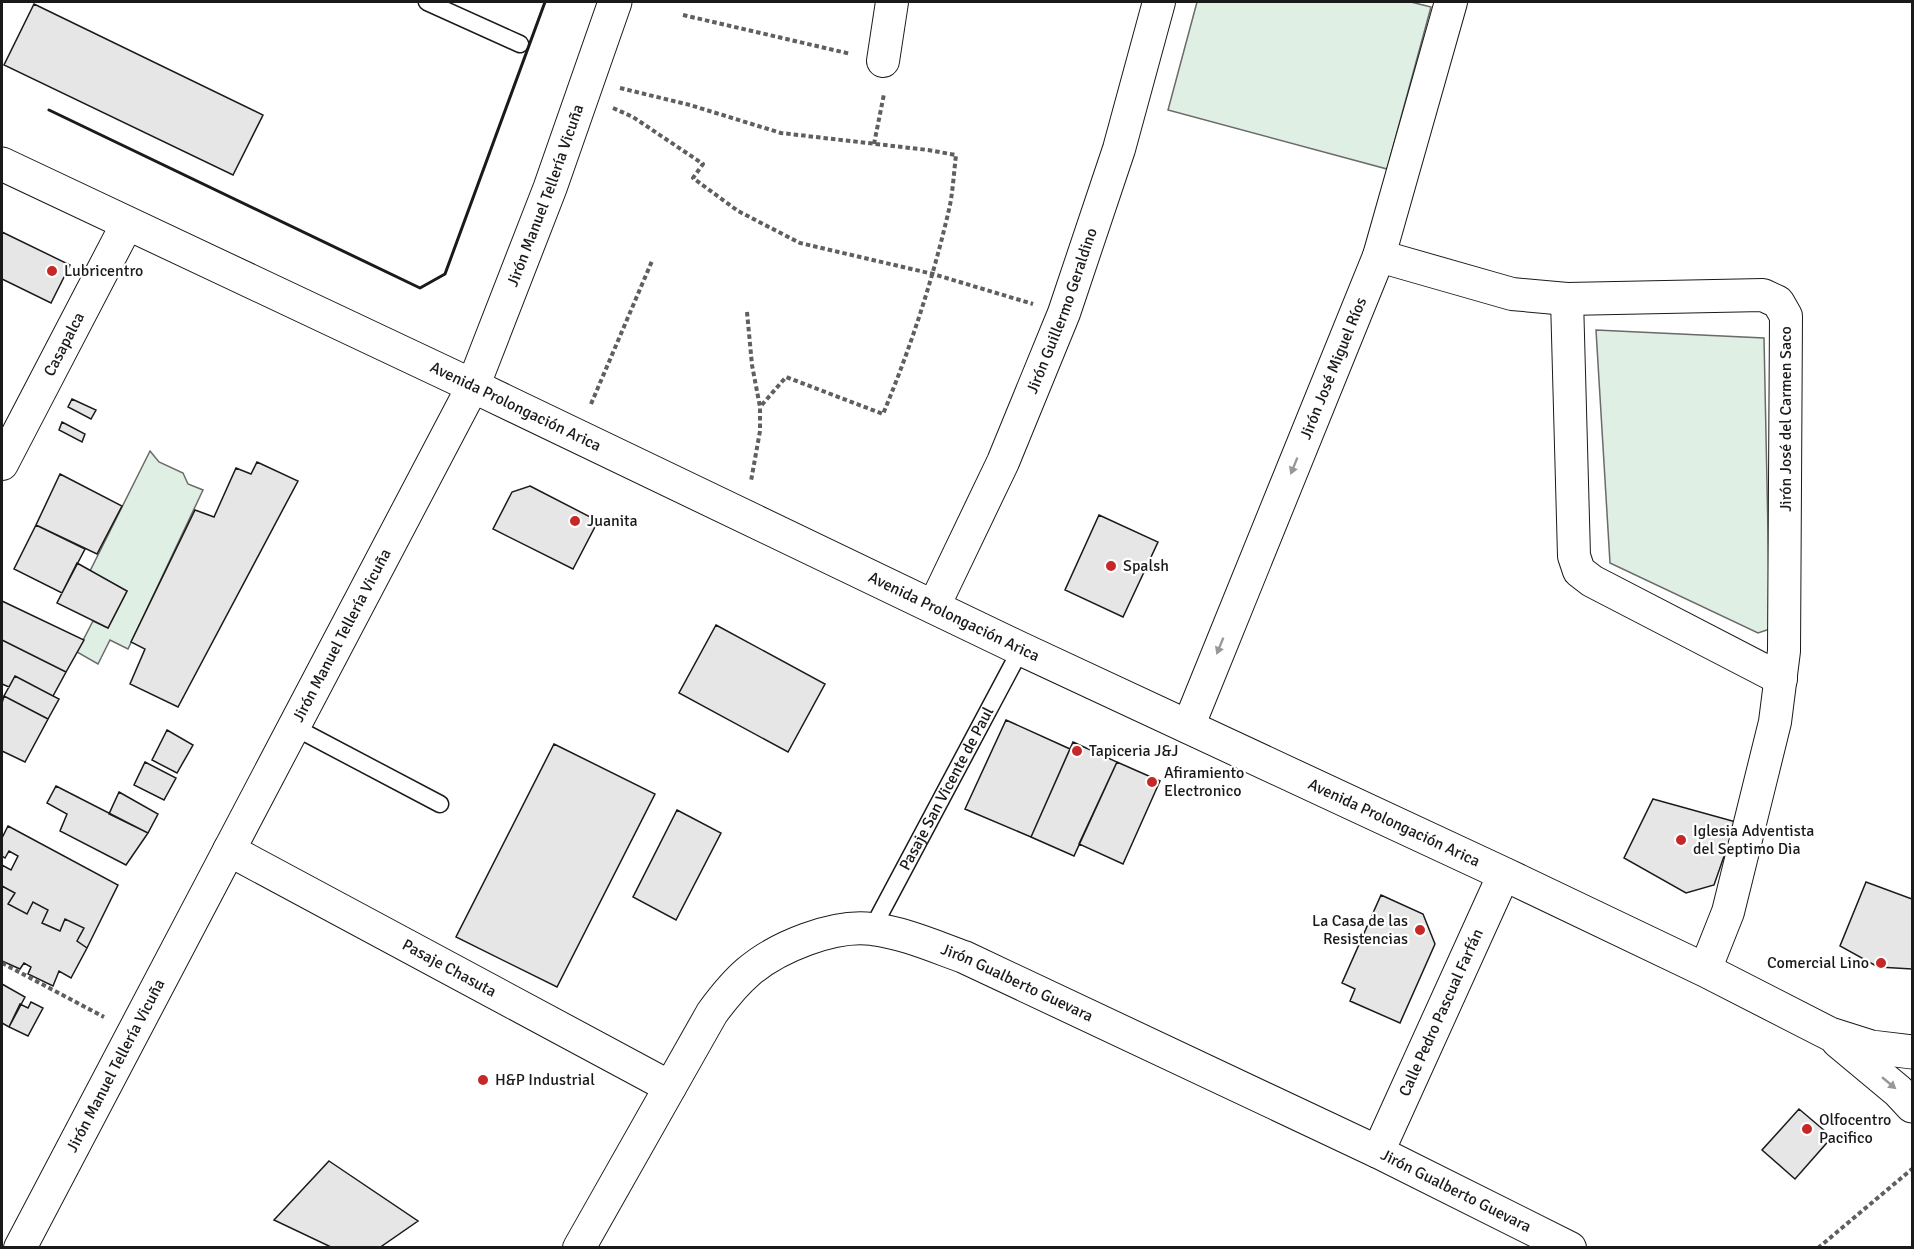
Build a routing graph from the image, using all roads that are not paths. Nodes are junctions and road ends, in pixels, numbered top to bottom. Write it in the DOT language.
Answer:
graph roads {
  1 [pos="427,2"];
  2 [pos="615,2"];
  3 [pos="892,2"];
  4 [pos="1159,2"];
  5 [pos="1451,2"];
  6 [pos="520,44"];
  7 [pos="884,61"];
  8 [pos="2,164"];
  9 [pos="128,224"];
  10 [pos="1379,256"];
  11 [pos="1567,299"];
  12 [pos="473,386"];
  13 [pos="2,464"];
  14 [pos="934,606"];
  15 [pos="1021,649"];
  16 [pos="1781,679"];
  17 [pos="294,727"];
  18 [pos="1188,727"];
  19 [pos="440,804"];
  20 [pos="229,850"];
  21 [pos="1504,874"];
  22 [pos="872,929"];
  23 [pos="1706,970"];
  24 [pos="1830,1034"];
  25 [pos="1912,1052"];
  26 [pos="670,1087"];
  27 [pos="1912,1106"];
  28 [pos="1378,1152"];
  29 [pos="20,1248"];
  30 [pos="579,1248"];
  31 [pos="1570,1248"];
  1 -- 6 [label="lane"];
  2 -- 12 [label="street, Jirón Manuel Tellería Vicuña"];
  3 -- 7 [label="street"];
  4 -- 14 [label="street, Jirón Guillermo Geraldino"];
  5 -- 10 [label="street, Jirón José Miguel Ríos"];
  8 -- 9 [label="street, Avenida Prolongación Arica"];
  9 -- 12 [label="street, Avenida Prolongación Arica"];
  9 -- 13 [label="street, Casapalca"];
  10 -- 11 [label="street, Jirón José del Carmen Saco"];
  10 -- 18 [label="street, Jirón José Miguel Ríos, one-way"];
  11 -- 16 [label="street"];
  11 -- 16 [label="street, Jirón José del Carmen Saco"];
  12 -- 14 [label="street, Avenida Prolongación Arica"];
  12 -- 17 [label="street, Jirón Manuel Tellería Vicuña"];
  14 -- 15 [label="street, Avenida Prolongación Arica"];
  15 -- 18 [label="street, Avenida Prolongación Arica"];
  15 -- 22 [label="lane, Pasaje San Vicente de Paul"];
  16 -- 23 [label="street, Jirón José del Carmen Saco"];
  17 -- 19 [label="lane"];
  17 -- 20 [label="street, Jirón Manuel Tellería Vicuña"];
  18 -- 21 [label="street, Avenida Prolongación Arica"];
  20 -- 26 [label="street, Pasaje Chasuta"];
  20 -- 29 [label="street, Jirón Manuel Tellería Vicuña"];
  21 -- 23 [label="street, Avenida Prolongación Arica"];
  21 -- 28 [label="street, Calle Pedro Pascual Farfán"];
  22 -- 26 [label="street, Jirón Gualberto Guevara"];
  22 -- 28 [label="street, Jirón Gualberto Guevara"];
  23 -- 24 [label="street, Avenida Prolongación Arica"];
  24 -- 25 [label="street, Avenida Prolongación Arica"];
  24 -- 27 [label="street, one-way"];
  26 -- 30 [label="street, Jirón Gualberto Guevara"];
  28 -- 31 [label="street, Jirón Gualberto Guevara"];
}
